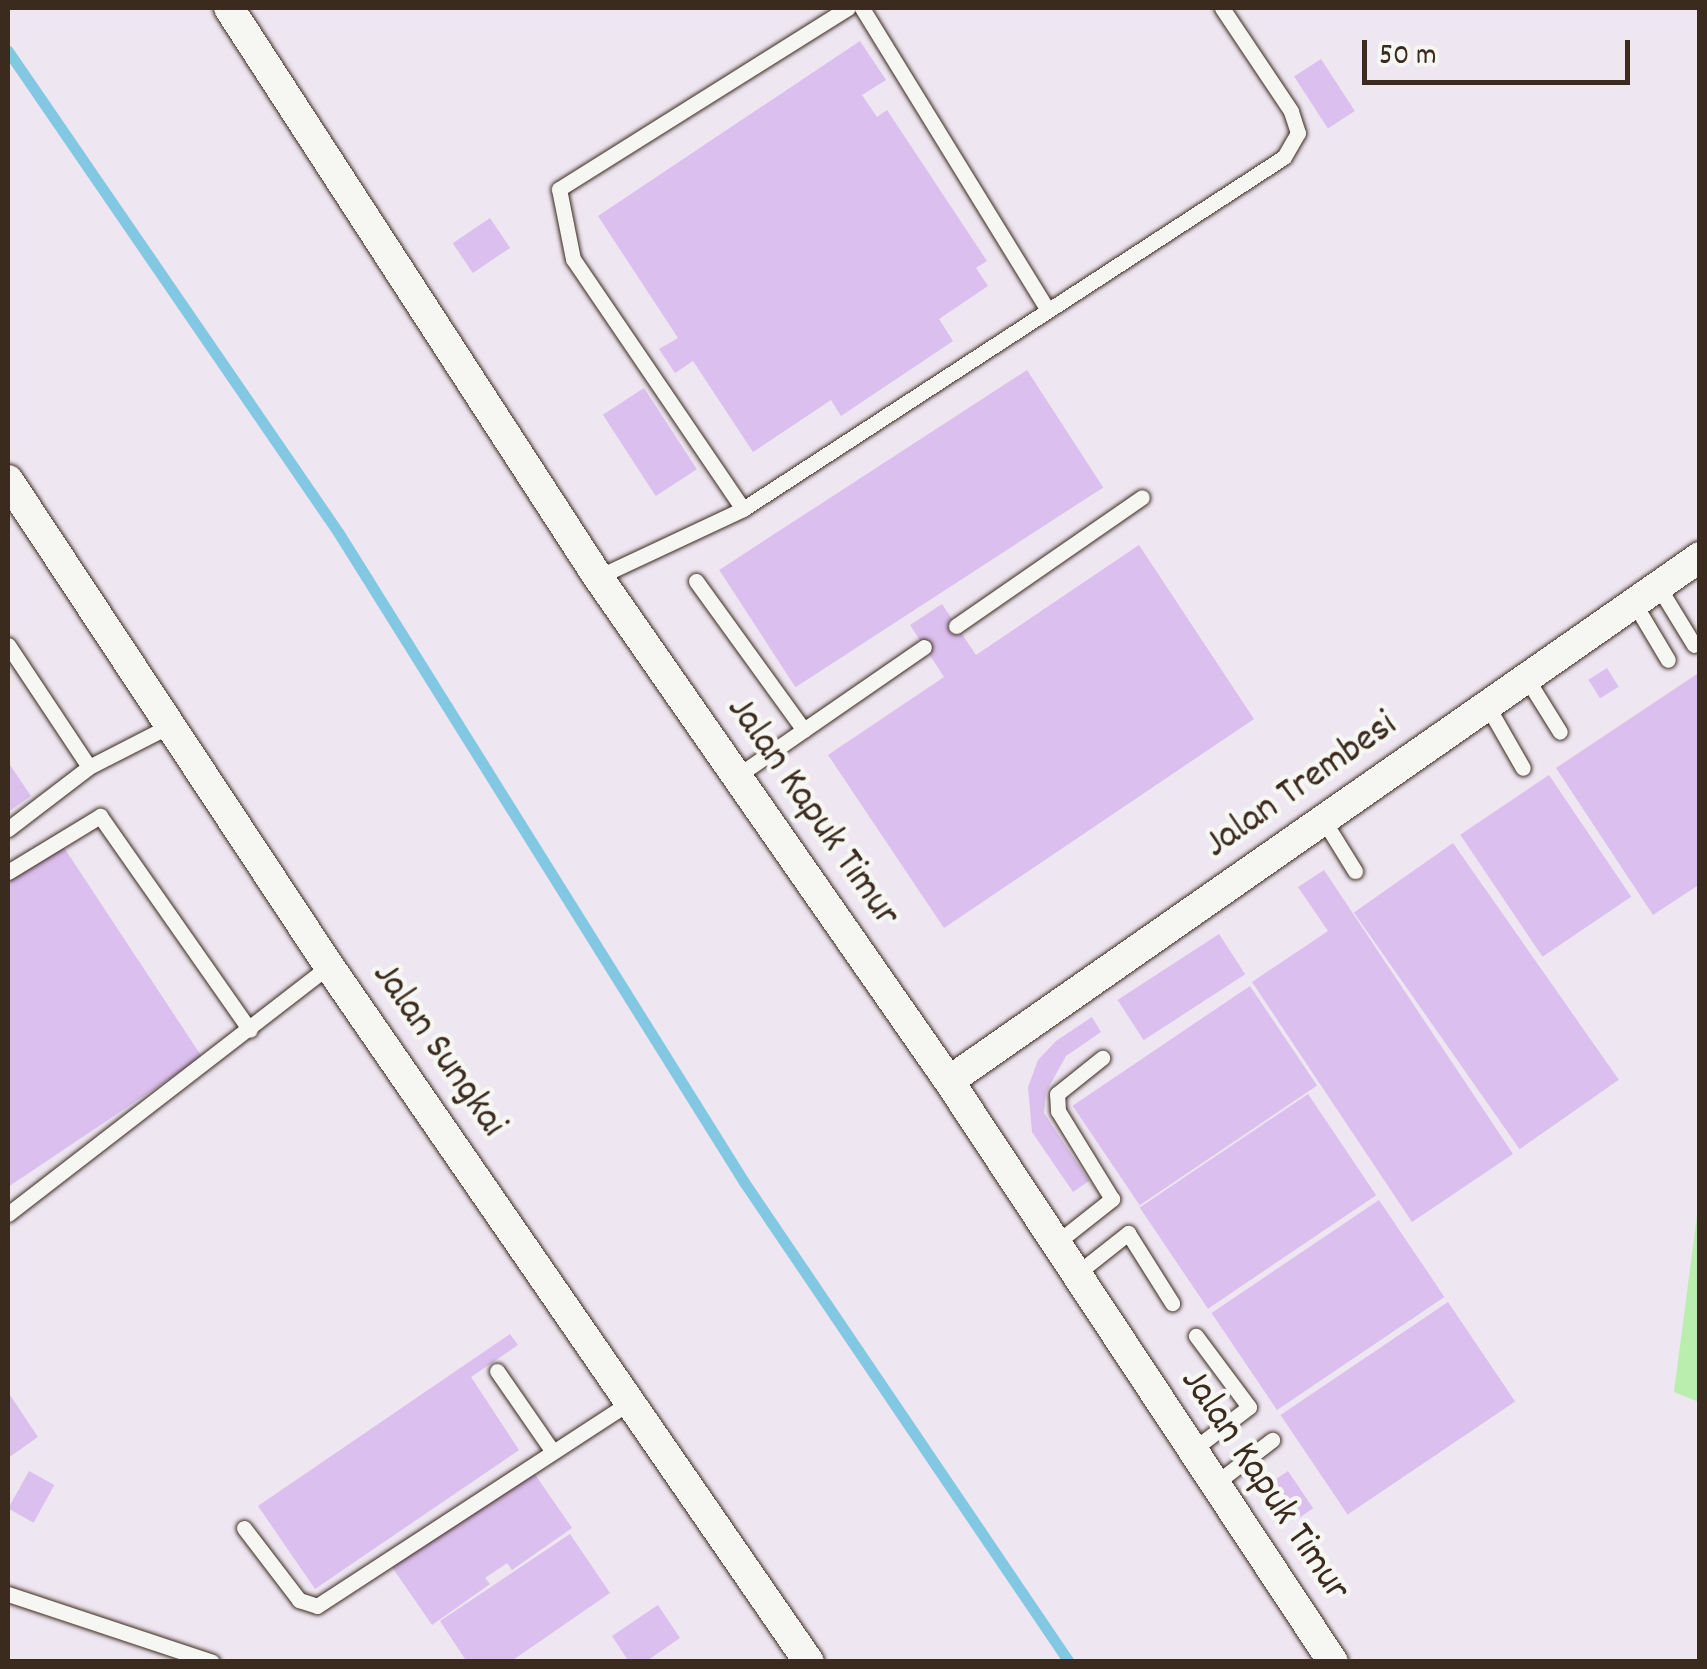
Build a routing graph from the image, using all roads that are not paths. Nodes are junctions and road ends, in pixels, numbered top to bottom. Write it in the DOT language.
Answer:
graph roads {
  1 [pos="229,8"];
  2 [pos="848,8"];
  3 [pos="862,8"];
  4 [pos="1222,8"];
  5 [pos="1046,307"];
  6 [pos="8,480"];
  7 [pos="1142,497"];
  8 [pos="742,509"];
  9 [pos="1700,557"];
  10 [pos="598,577"];
  11 [pos="696,581"];
  12 [pos="1646,595"];
  13 [pos="956,626"];
  14 [pos="8,645"];
  15 [pos="1694,645"];
  16 [pos="924,647"];
  17 [pos="1668,660"];
  18 [pos="1527,679"];
  19 [pos="1488,707"];
  20 [pos="173,724"];
  21 [pos="804,730"];
  22 [pos="1560,732"];
  23 [pos="89,767"];
  24 [pos="1523,768"];
  25 [pos="737,776"];
  26 [pos="1324,821"];
  27 [pos="8,829"];
  28 [pos="1355,870"];
  29 [pos="8,872"];
  30 [pos="329,966"];
  31 [pos="250,1030"];
  32 [pos="1102,1058"];
  33 [pos="949,1081"];
  34 [pos="8,1214"];
  35 [pos="1055,1244"];
  36 [pos="1075,1275"];
  37 [pos="1172,1303"];
  38 [pos="1196,1336"];
  39 [pos="497,1371"];
  40 [pos="632,1401"];
  41 [pos="1272,1440"];
  42 [pos="552,1452"];
  43 [pos="1190,1452"];
  44 [pos="1212,1486"];
  45 [pos="244,1528"];
  46 [pos="8,1594"];
  47 [pos="212,1662"];
  48 [pos="808,1662"];
  49 [pos="1332,1662"];
  1 -- 10 [label="street, Jalan Kapuk Timur"];
  2 -- 8 [label="lane"];
  3 -- 5 [label="lane"];
  4 -- 5 [label="lane"];
  5 -- 8 [label="lane"];
  6 -- 20 [label="street, Jalan Sungkai"];
  7 -- 13 [label="lane"];
  8 -- 10 [label="lane"];
  9 -- 12 [label="street, Jalan Trembesi"];
  10 -- 25 [label="street, Jalan Kapuk Timur"];
  11 -- 21 [label="lane"];
  12 -- 15 [label="lane"];
  12 -- 17 [label="lane"];
  12 -- 18 [label="street, Jalan Trembesi"];
  14 -- 23 [label="lane"];
  16 -- 21 [label="lane"];
  18 -- 19 [label="street, Jalan Trembesi"];
  18 -- 22 [label="lane"];
  19 -- 24 [label="lane"];
  19 -- 26 [label="street, Jalan Trembesi"];
  20 -- 23 [label="lane"];
  20 -- 30 [label="street, Jalan Sungkai"];
  21 -- 25 [label="lane"];
  23 -- 27 [label="lane"];
  25 -- 33 [label="street, Jalan Kapuk Timur"];
  26 -- 28 [label="lane"];
  26 -- 33 [label="street, Jalan Trembesi"];
  29 -- 31 [label="lane"];
  30 -- 31 [label="lane"];
  30 -- 40 [label="street, Jalan Sungkai"];
  31 -- 34 [label="lane"];
  32 -- 35 [label="lane"];
  33 -- 35 [label="street, Jalan Kapuk Timur"];
  35 -- 36 [label="street, Jalan Kapuk Timur"];
  36 -- 37 [label="lane"];
  36 -- 43 [label="street, Jalan Kapuk Timur"];
  38 -- 43 [label="lane"];
  39 -- 42 [label="lane"];
  40 -- 42 [label="lane"];
  40 -- 48 [label="street, Jalan Sungkai"];
  41 -- 44 [label="lane"];
  42 -- 45 [label="lane"];
  43 -- 44 [label="street, Jalan Kapuk Timur"];
  44 -- 49 [label="street, Jalan Kapuk Timur"];
  46 -- 47 [label="lane"];
}
